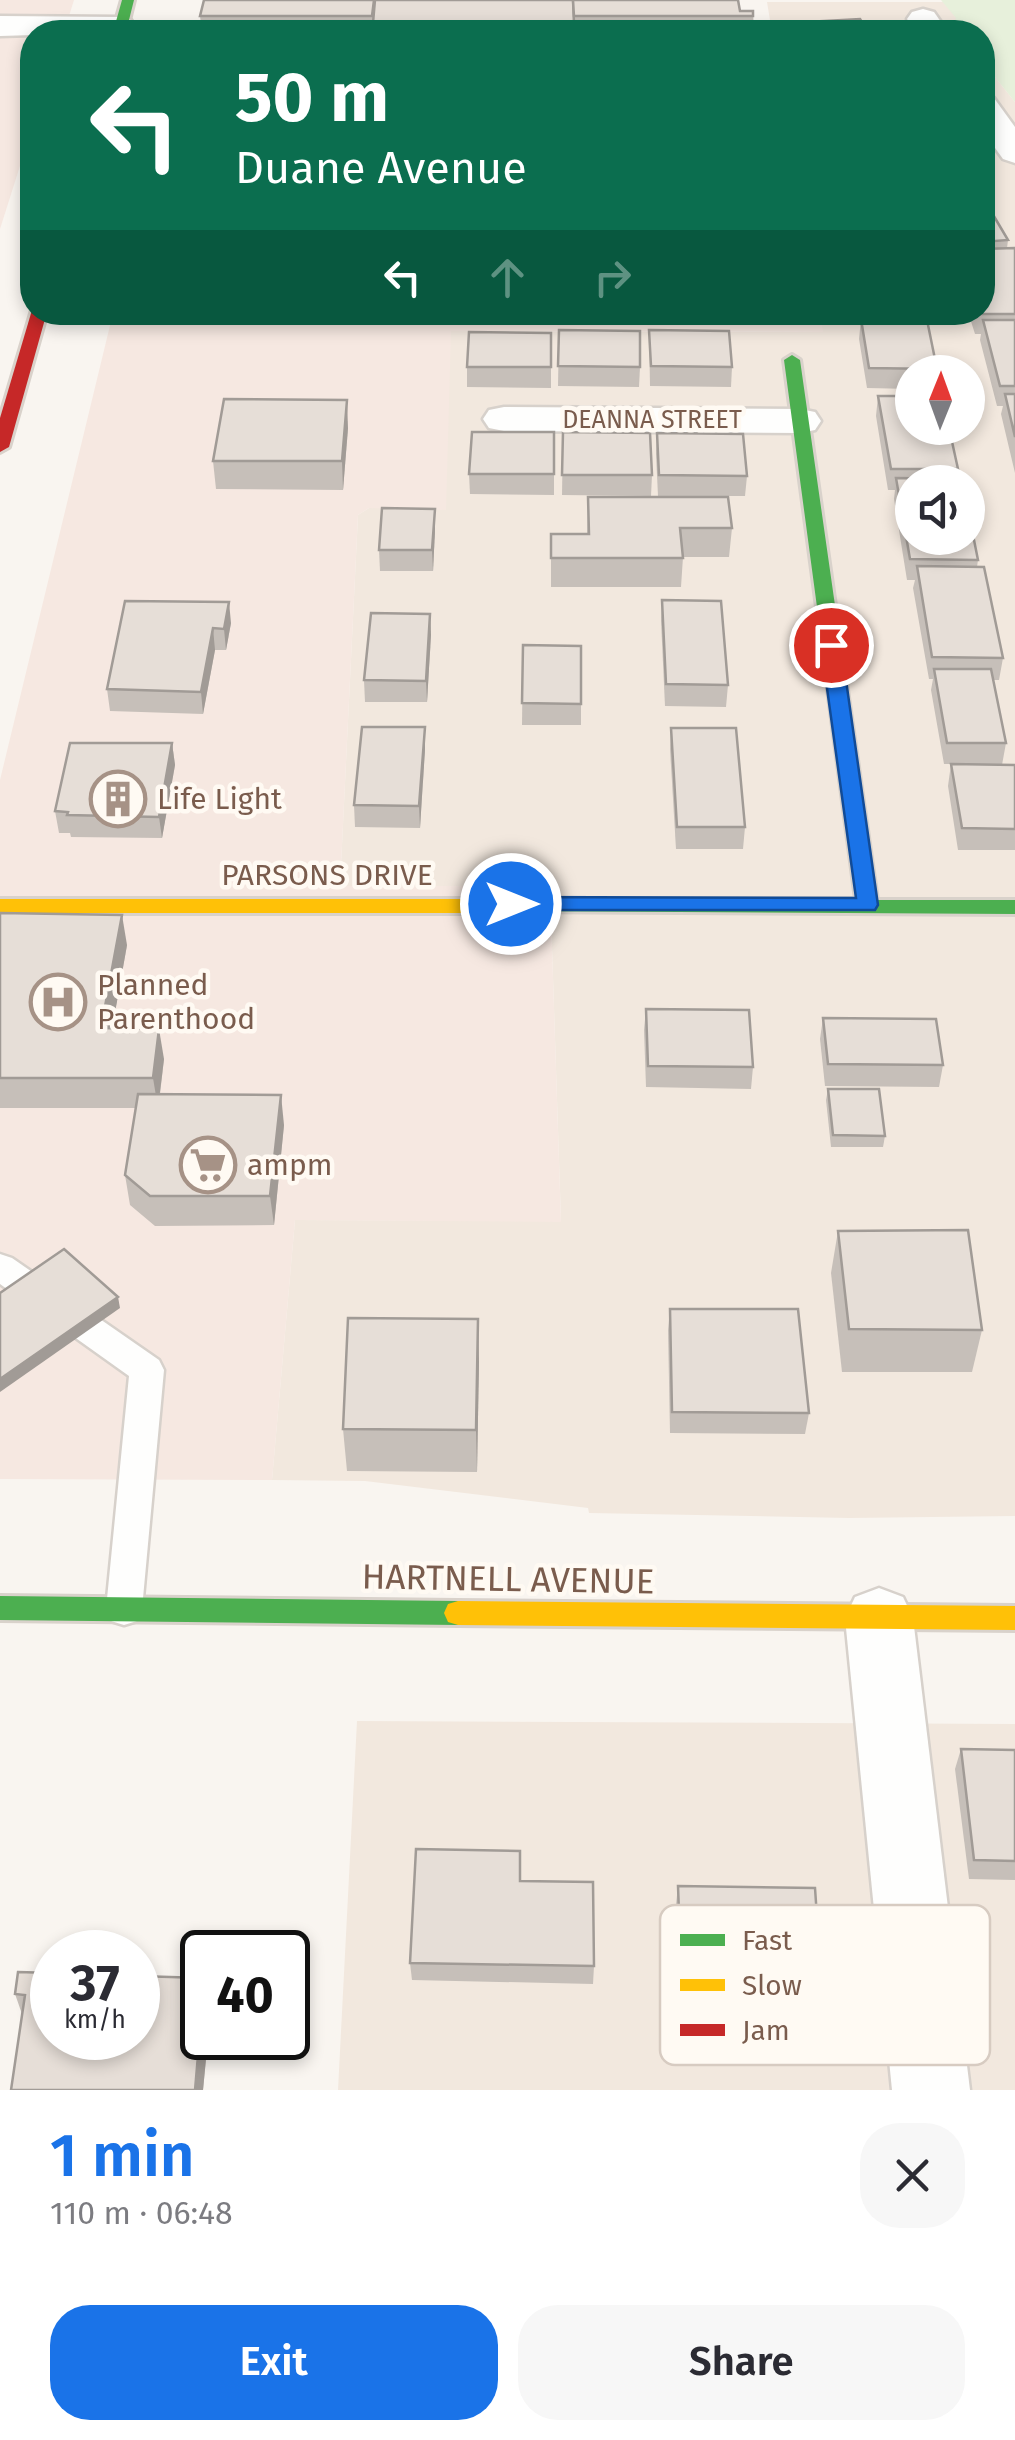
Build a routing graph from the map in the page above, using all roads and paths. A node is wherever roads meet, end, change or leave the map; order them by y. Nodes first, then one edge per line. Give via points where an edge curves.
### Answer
1 (995, 124) edge
2 (1015, 152) edge
3 (34, 325) edge
4 (792, 360) dead end
5 (504, 419) dead end
6 (800, 421) junction
7 (0, 447) edge
8 (867, 905) junction
9 (0, 906) edge
10 (1015, 907) edge
11 (0, 1267) edge
12 (0, 1608) edge
13 (124, 1609) junction
14 (879, 1618) junction
15 (1015, 1618) edge
16 (911, 1905) edge
17 (928, 2065) edge
18 (931, 2090) edge

1 - 2 street
3 - 7 street
4 - 6 street
5 - 6 street, DEANNA STREET
6 - 8 street
8 - 9 street, PARSONS DRIVE
8 - 10 street, PARSONS DRIVE
11 - 13 lane via 147,1370
12 - 13 street, HARTNELL AVENUE
13 - 14 street, HARTNELL AVENUE
14 - 15 street, HARTNELL AVENUE
14 - 16 street
17 - 18 street

